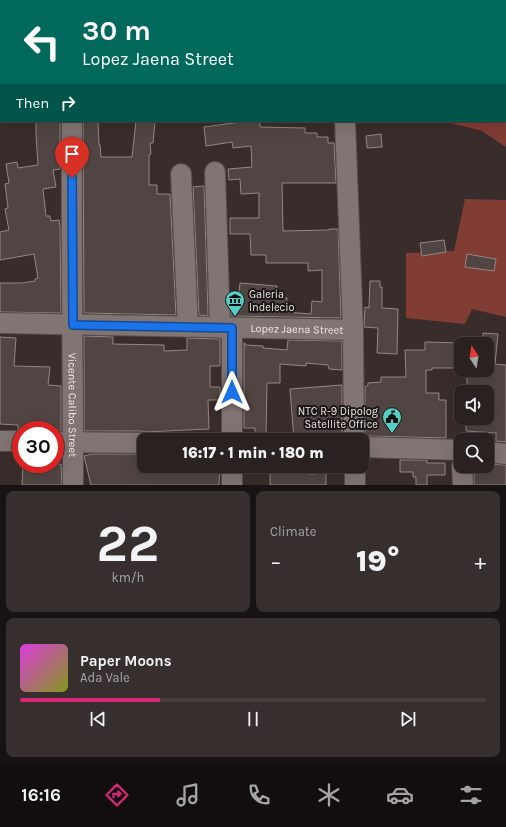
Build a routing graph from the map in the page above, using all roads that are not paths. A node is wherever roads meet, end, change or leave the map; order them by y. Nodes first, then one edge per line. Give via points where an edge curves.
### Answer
1 (96, 0) edge
2 (122, 0) edge
3 (72, 122) edge
4 (345, 122) edge
5 (215, 172) dead end
6 (181, 174) dead end
7 (0, 323) edge
8 (73, 325) junction
9 (188, 327) junction
10 (226, 328) junction
11 (354, 330) junction
12 (232, 433) edge
13 (354, 433) edge
14 (0, 441) edge
15 (12, 441) edge
16 (64, 442) edge
17 (137, 443) edge
18 (369, 447) edge
19 (454, 450) edge
20 (494, 453) edge
21 (506, 454) edge
22 (232, 473) edge
23 (355, 473) edge
24 (462, 473) edge
25 (72, 485) edge
26 (232, 485) edge
27 (355, 485) edge
28 (463, 485) edge

1 - 2 street
3 - 8 street, Vicente Calibo Street
4 - 11 street
5 - 10 street
6 - 9 street
7 - 8 street, Lopez Jaena Street
8 - 9 street, Lopez Jaena Street
8 - 16 street, Vicente Calibo Street
9 - 10 street, Lopez Jaena Street
10 - 11 street, Lopez Jaena Street
10 - 12 street
11 - 13 street
14 - 15 street
16 - 17 street
16 - 25 street, Vicente Calibo Street
18 - 19 street
20 - 21 street
22 - 26 street
23 - 27 street
24 - 28 street

